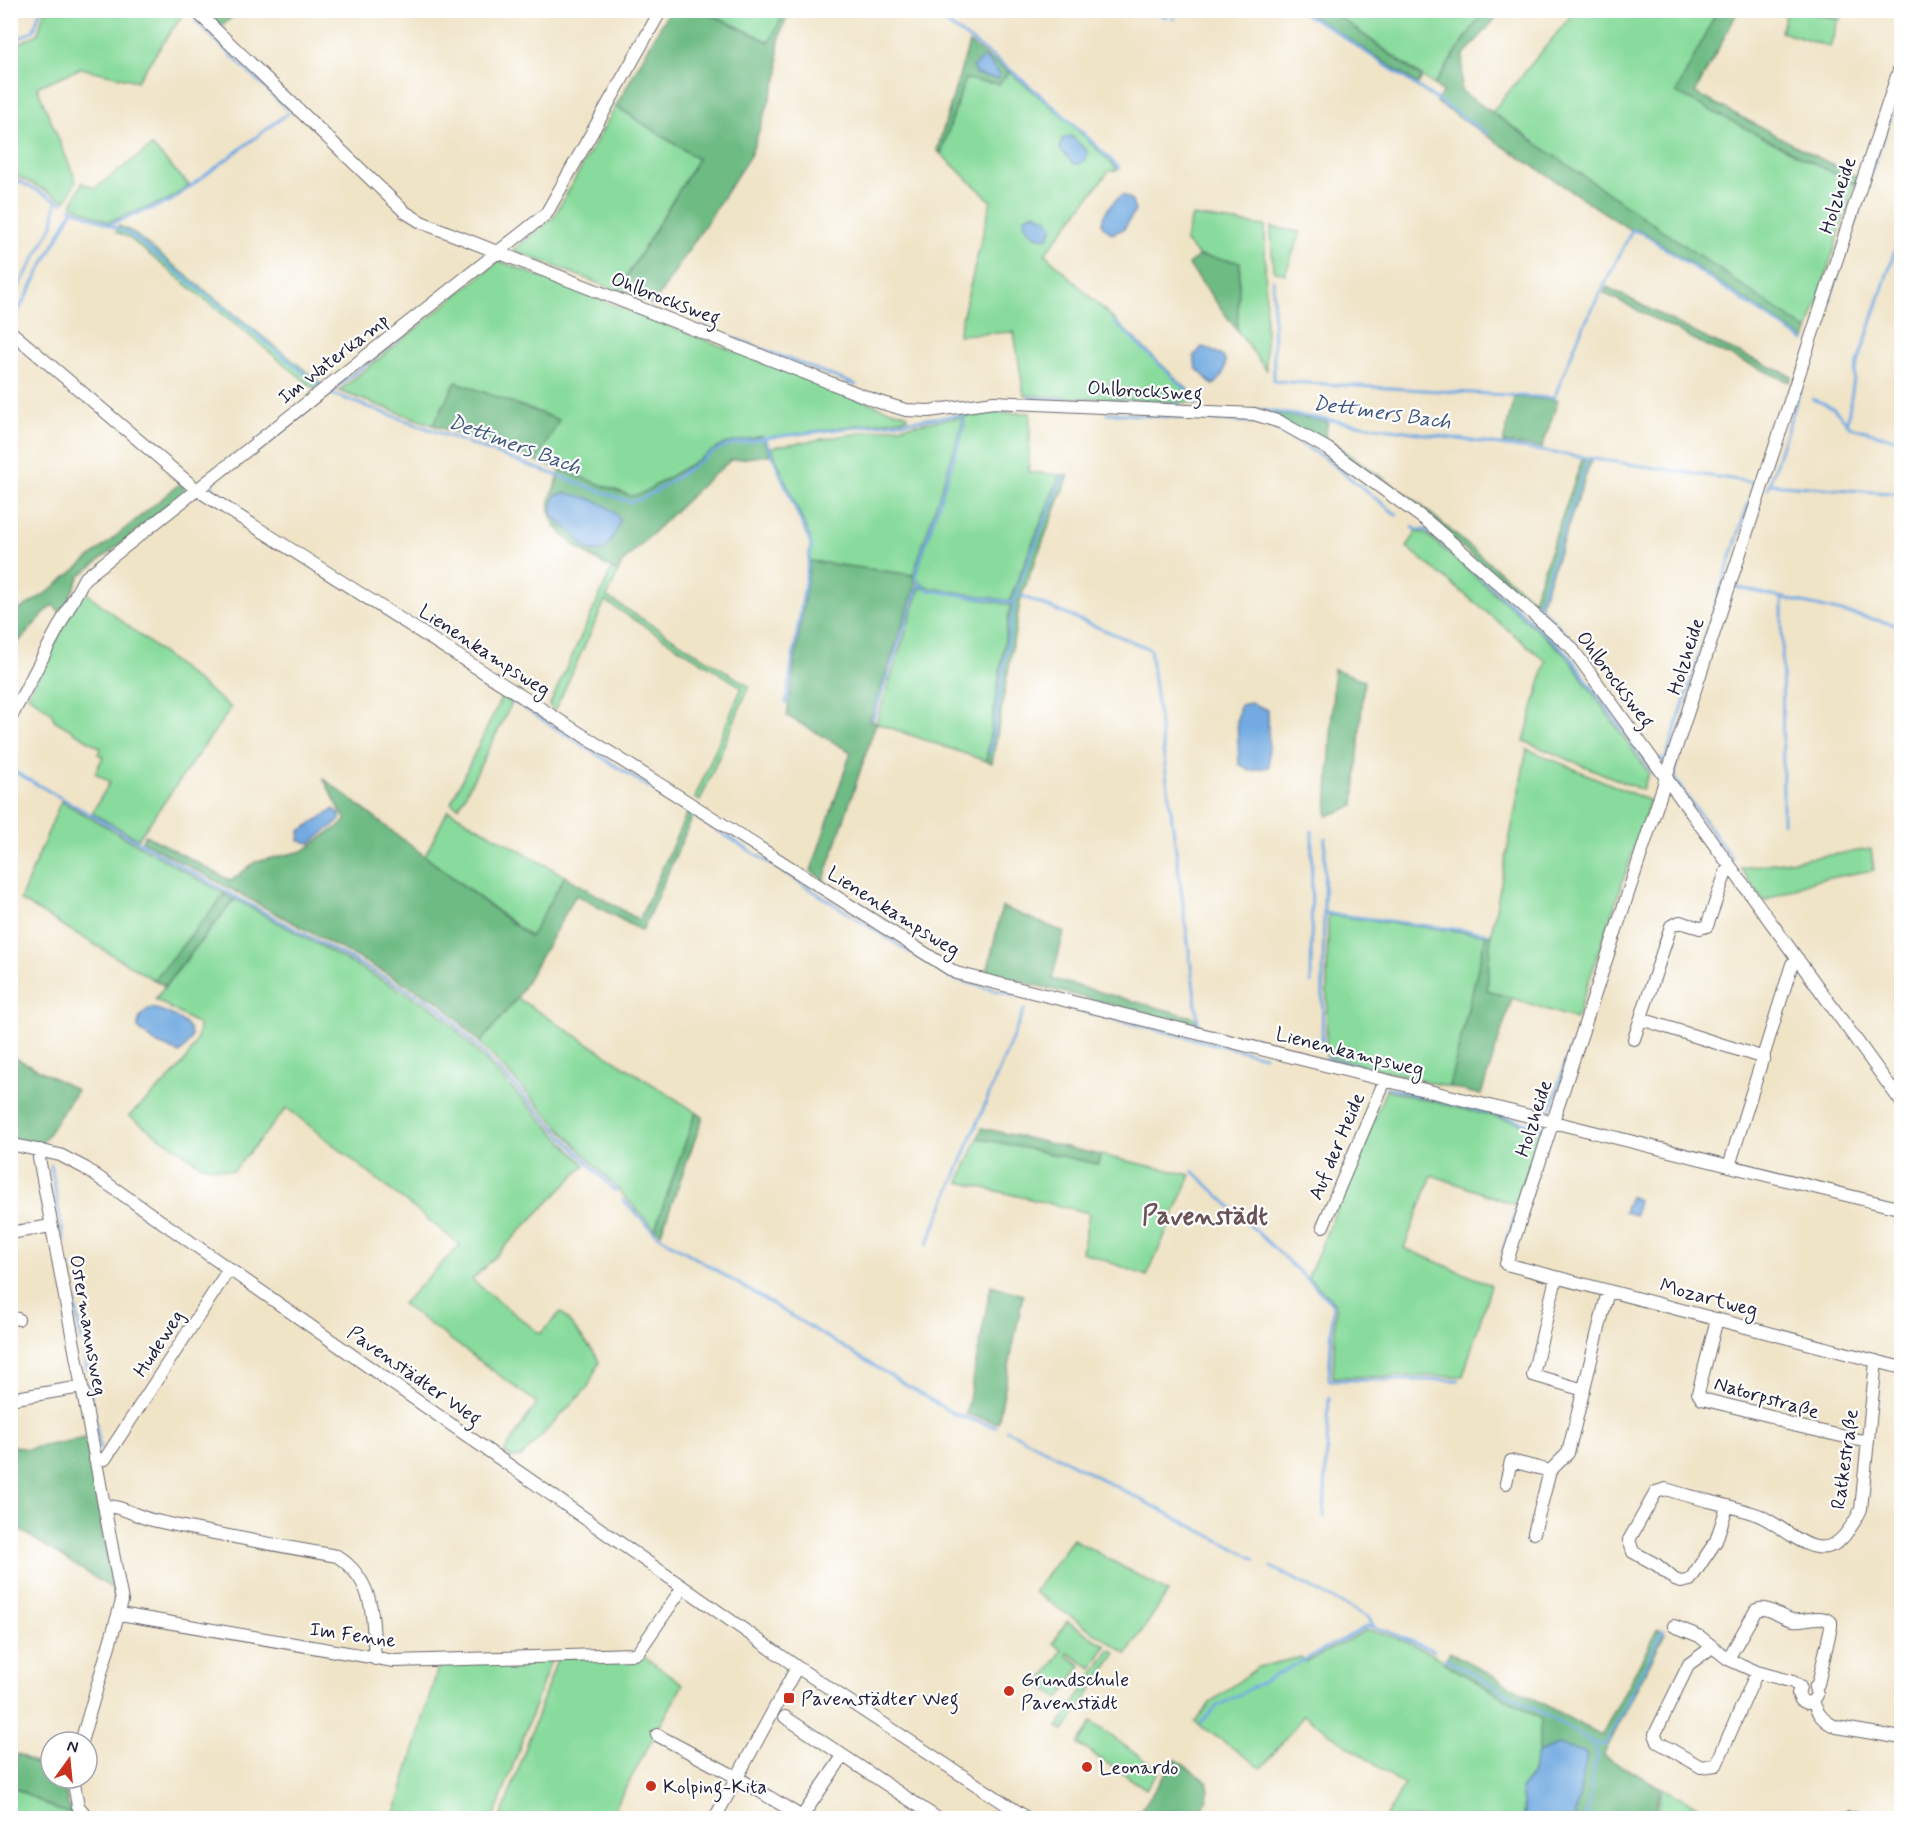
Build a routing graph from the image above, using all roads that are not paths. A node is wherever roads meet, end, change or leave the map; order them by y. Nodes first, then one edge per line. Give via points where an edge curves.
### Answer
1 (195, 10) edge
2 (662, 10) edge
3 (1902, 61) edge
4 (497, 253) junction
5 (10, 331) edge
6 (196, 489) junction
7 (10, 719) edge
8 (1665, 778) junction
9 (1731, 868) junction
10 (1798, 958) junction
11 (1641, 1018) junction
12 (1634, 1039) dead end
13 (1764, 1058) junction
14 (1385, 1080) junction
15 (1902, 1103) edge
16 (1553, 1122) junction
17 (10, 1144) edge
18 (40, 1150) junction
19 (1729, 1166) junction
20 (1902, 1209) edge
21 (51, 1226) junction
22 (1323, 1226) dead end
23 (10, 1233) edge
24 (1506, 1264) joint
25 (229, 1269) junction
26 (1556, 1278) junction
27 (1608, 1291) junction
28 (1717, 1320) junction
29 (1876, 1361) junction
30 (1902, 1368) edge
31 (81, 1387) junction
32 (1584, 1390) junction
33 (10, 1399) edge
34 (1868, 1442) junction
35 (95, 1460) junction
36 (1550, 1471) junction
37 (1506, 1483) dead end
38 (104, 1506) junction
39 (1727, 1507) junction
40 (1534, 1533) dead end
41 (683, 1587) junction
42 (120, 1614) junction
43 (1674, 1626) dead end
44 (1711, 1648) junction
45 (375, 1659) junction
46 (1728, 1659) junction
47 (797, 1667) junction
48 (1757, 1672) junction
49 (1800, 1687) junction
50 (1815, 1687) junction
51 (1813, 1701) junction
52 (785, 1717) dead end
53 (85, 1730) edge
54 (657, 1735) dead end
55 (1902, 1738) edge
56 (843, 1756) junction
57 (738, 1778) junction
58 (75, 1790) edge
59 (88, 1818) edge
60 (715, 1818) edge
61 (802, 1818) edge
62 (937, 1818) edge
63 (1027, 1818) edge
64 (1850, 1818) edge
65 (1864, 1818) edge

1 - 4 street, Ohlbrocksweg via 405,212
2 - 4 street, Im Waterkamp via 546,214
3 - 8 street, Holzheide
4 - 6 street, Im Waterkamp
4 - 8 street, Ohlbrocksweg via 906,410 929,411 994,402 1254,414 1280,422 1328,449 1428,522 1551,628 1571,647
5 - 6 street, Lienenkampsweg
6 - 7 street, Im Waterkamp via 84,579
6 - 14 street, Lienenkampsweg via 942,966 1022,990
8 - 9 street, Ohlbrocksweg
8 - 16 street, Holzheide
9 - 10 street, Ohlbrocksweg
9 - 11 street via 1726,872 1707,926 1700,928 1680,922 1671,926
10 - 13 street via 1792,964
10 - 15 street, Ohlbrocksweg
11 - 12 street
11 - 13 street
13 - 19 street
14 - 16 street, Lienenkampsweg
14 - 22 street, Auf der Heide
16 - 19 street, Lienenkampsweg
16 - 24 street, Holzheide
17 - 18 street, Pavenstädter Weg
18 - 21 street, Ostermannsweg
18 - 25 street, Pavenstädter Weg via 73,1160
19 - 20 street, Lienenkampsweg
21 - 23 street
21 - 31 street, Ostermannsweg
24 - 26 street, Mozartweg
25 - 35 street, Hudeweg via 105,1459
25 - 41 street, Pavenstädter Weg
26 - 27 street, Mozartweg
26 - 32 street via 1533,1375
27 - 28 street, Mozartweg
27 - 32 street
28 - 29 street, Mozartweg
28 - 34 street, Natorpstraße via 1698,1393 1702,1399
29 - 30 street, Mozartweg
29 - 34 street, Ratkestraße
31 - 33 street
31 - 35 street, Ostermannsweg
32 - 36 street via 1568,1453
34 - 39 street, Ratkestraße via 1861,1509 1839,1542 1815,1548 1758,1514
35 - 38 street, Ostermannsweg
36 - 37 street via 1512,1461
36 - 40 street
38 - 42 street, Ostermannsweg via 122,1601
38 - 45 street via 114,1505 135,1516 170,1524 337,1556 349,1564 370,1595
39 - 39 street, Ratkestraße via 1666,1489 1656,1492 1629,1540 1630,1546 1675,1580 1690,1580 1716,1541
41 - 45 street, Im Fenne via 634,1654
41 - 47 street, Pavenstädter Weg
42 - 45 street, Im Fenne
42 - 53 street
43 - 44 street via 1699,1636
44 - 46 street
44 - 48 street via 1689,1664 1655,1734 1658,1742 1701,1767 1716,1765
46 - 48 street
46 - 50 street via 1756,1610 1766,1608 1790,1620 1824,1618 1831,1622 1831,1627
47 - 57 street
47 - 63 street, Pavenstädter Weg
48 - 49 street
49 - 50 street
49 - 51 street via 1801,1700
50 - 51 street via 1817,1695
51 - 55 street via 1830,1725
52 - 56 street
54 - 57 street
56 - 61 street
56 - 62 street
57 - 60 street
57 - 61 street
58 - 59 street via 78,1806
64 - 65 street

